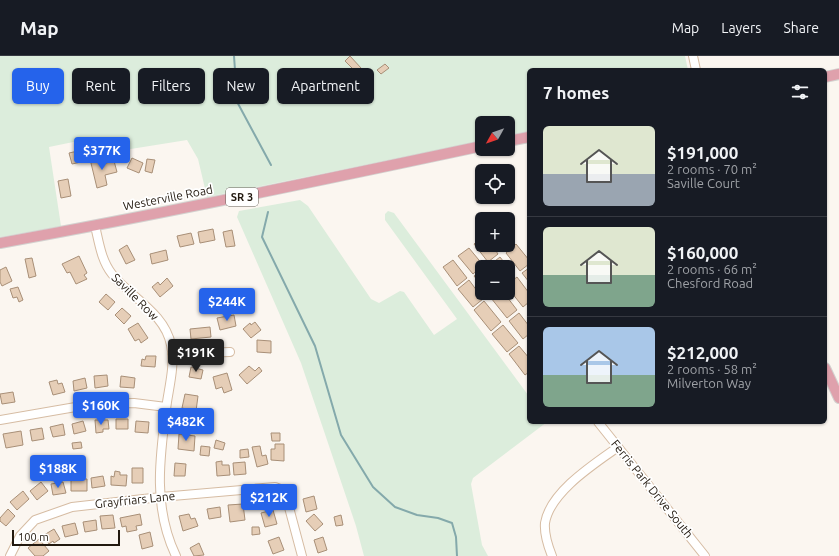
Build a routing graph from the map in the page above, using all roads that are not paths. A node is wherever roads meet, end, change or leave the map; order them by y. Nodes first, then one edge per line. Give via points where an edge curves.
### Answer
1 (693, 56) edge
2 (696, 68) edge
3 (839, 74) edge
4 (827, 77) edge
5 (527, 136) edge
6 (515, 139) edge
7 (475, 148) edge
8 (95, 226) junction
9 (0, 243) edge
10 (230, 352) dead end
11 (172, 354) junction
12 (827, 372) edge
13 (839, 398) edge
14 (166, 407) junction
15 (0, 420) edge
16 (600, 424) edge
17 (618, 447) junction
18 (160, 497) junction
19 (10, 556) edge
20 (176, 556) edge
21 (302, 556) edge
22 (552, 556) edge
23 (705, 556) edge

1 - 2 street
3 - 4 main road
5 - 6 main road
7 - 8 main road, Westerville Road / SR 3 via 265,193
8 - 9 main road, Westerville Road / SR 3
8 - 11 street, Saville Row via 105,264 120,283 164,326 169,336
10 - 11 street
11 - 14 street, Saville Row
12 - 13 main road
14 - 15 street via 134,403 93,404
14 - 18 street, Saville Row via 159,472
16 - 17 street, Ferris Park Drive South
17 - 22 street via 579,477 550,506 545,523 546,542
17 - 23 street, Ferris Park Drive South
18 - 19 street, Grayfriars Lane via 72,507 35,520 20,536
18 - 20 street, Saville Row via 165,529
18 - 21 street, Grayfriars Lane via 275,487 280,489 287,500

